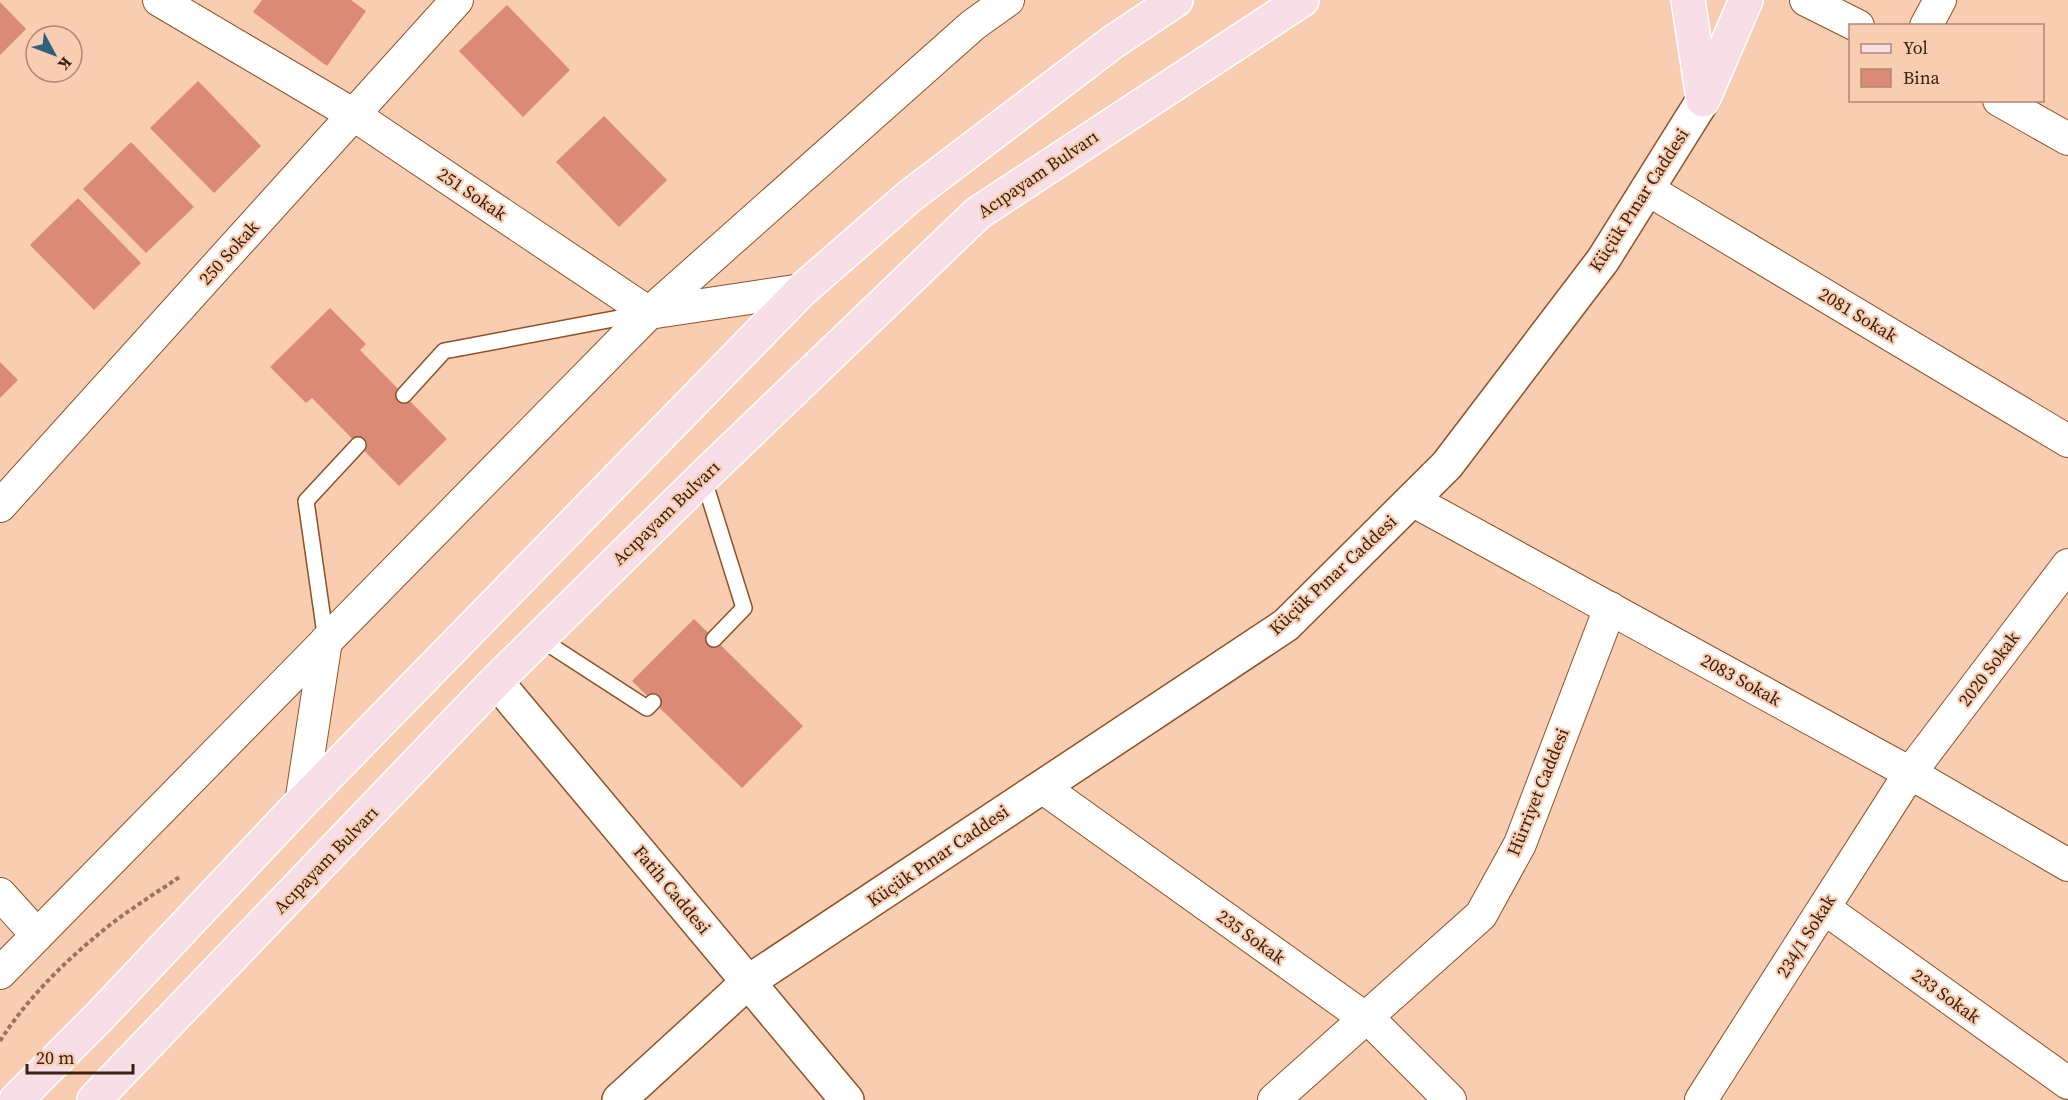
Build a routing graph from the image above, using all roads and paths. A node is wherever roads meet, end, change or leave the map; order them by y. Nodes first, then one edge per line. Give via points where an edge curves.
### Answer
1 (159, 0) edge
2 (457, 0) edge
3 (1008, 0) edge
4 (1176, 0) edge
5 (1302, 0) edge
6 (1688, 0) edge
7 (1746, 0) edge
8 (1806, 0) edge
9 (1940, 0) edge
10 (975, 11) edge
11 (1854, 24) edge
12 (1927, 24) edge
13 (1703, 100) junction
14 (2003, 102) edge
15 (354, 115) junction
16 (2068, 139) edge
17 (1647, 189) junction
18 (802, 290) junction
19 (649, 313) junction
20 (404, 395) dead end
21 (2068, 441) edge
22 (358, 444) dead end
23 (703, 477) junction
24 (1412, 500) junction
25 (0, 506) edge
26 (2068, 565) edge
27 (1610, 608) junction
28 (539, 638) junction
29 (714, 639) dead end
30 (326, 641) junction
31 (496, 681) junction
32 (653, 702) dead end
33 (1910, 772) junction
34 (1042, 787) junction
35 (301, 803) junction
36 (2068, 866) edge
37 (0, 894) edge
38 (1824, 908) junction
39 (37, 935) junction
40 (0, 973) edge
41 (748, 982) junction
42 (1365, 1019) junction
43 (2068, 1083) edge
44 (16, 1100) edge
45 (94, 1100) edge
46 (619, 1100) edge
47 (847, 1100) edge
48 (1274, 1100) edge
49 (1450, 1100) edge
50 (1701, 1100) edge

1 - 15 street, 251 Sokak
2 - 15 street, 250 Sokak
3 - 10 street
4 - 18 main road via 1113,42 910,196
5 - 23 main road, Acıpayam Bulvarı via 978,213
6 - 13 main road
7 - 13 main road
8 - 11 street
9 - 12 street
10 - 19 street
13 - 17 street, Küçük Pınar Caddesi
14 - 16 street
15 - 19 street, 251 Sokak
15 - 25 street, 250 Sokak
17 - 21 street, 2081 Sokak
17 - 24 street, Küçük Pınar Caddesi via 1603,260 1447,465
18 - 19 street
18 - 35 main road
19 - 20 lane via 444,351
19 - 30 street
22 - 30 lane via 306,501
23 - 28 main road, Acıpayam Bulvarı
23 - 29 lane via 744,608
24 - 27 street, 2083 Sokak
24 - 34 street, Küçük Pınar Caddesi via 1286,625
26 - 33 street, 2020 Sokak
27 - 33 street, 2083 Sokak
27 - 42 street, Hürriyet Caddesi via 1520,844 1481,915
28 - 31 main road, Acıpayam Bulvarı
28 - 32 lane via 647,708
30 - 35 street
30 - 39 street
31 - 41 street, Fatih Caddesi
31 - 45 main road, Acıpayam Bulvarı
33 - 36 street, 2083 Sokak
33 - 38 street, 234/1 Sokak
34 - 41 street, Küçük Pınar Caddesi
34 - 42 street, 235 Sokak
35 - 44 main road
37 - 39 street
38 - 43 street, 233 Sokak
38 - 50 street, 234/1 Sokak
39 - 40 street
41 - 46 street, Küçük Pınar Caddesi
41 - 47 street, Fatih Caddesi
42 - 48 street, Hürriyet Caddesi
42 - 49 street, 235 Sokak

